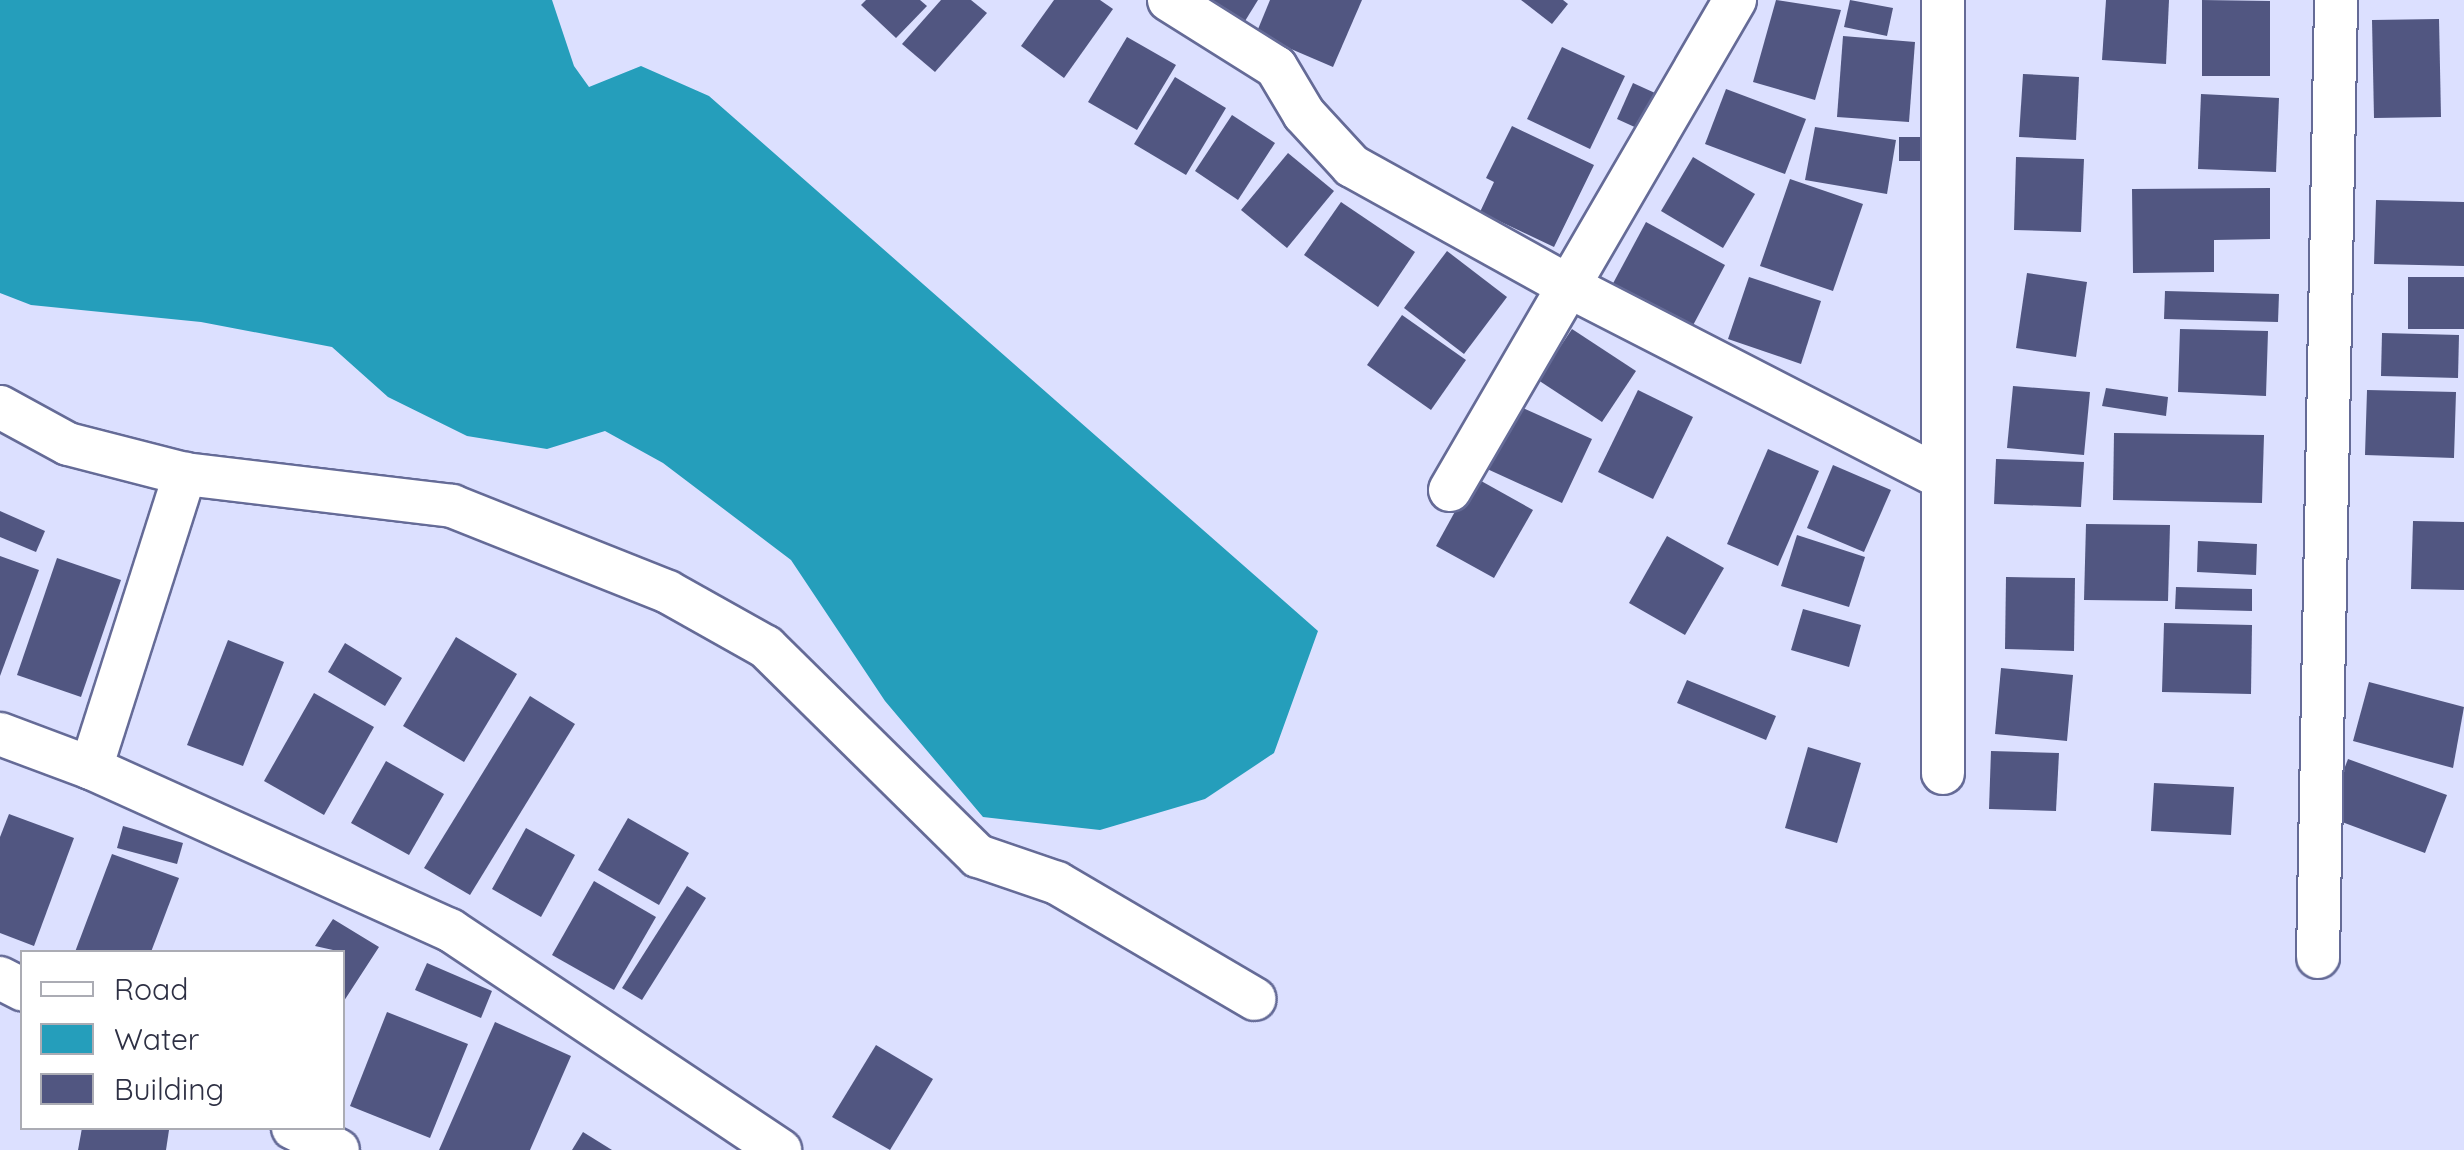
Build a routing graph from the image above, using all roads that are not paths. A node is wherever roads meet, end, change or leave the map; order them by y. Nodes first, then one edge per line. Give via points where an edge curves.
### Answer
1 (1169, 0) edge
2 (1735, 0) edge
3 (2336, 0) edge
4 (1933, 6) edge
5 (1572, 288) junction
6 (0, 407) edge
7 (186, 474) junction
8 (1944, 479) junction
9 (1450, 490) dead end
10 (0, 734) edge
11 (91, 768) junction
12 (1944, 773) dead end
13 (2318, 958) dead end
14 (1255, 999) dead end
15 (298, 1130) edge
16 (338, 1150) edge
17 (780, 1150) edge

1 - 5 street via 1276,67 1304,114 1352,166
2 - 5 street
3 - 13 street
4 - 8 street
5 - 8 street
5 - 9 street
6 - 7 street via 68,444
7 - 11 street
7 - 14 street via 452,506 668,592 766,648 978,856 1057,883
8 - 12 street
10 - 11 street
11 - 17 street via 450,930
15 - 16 street

